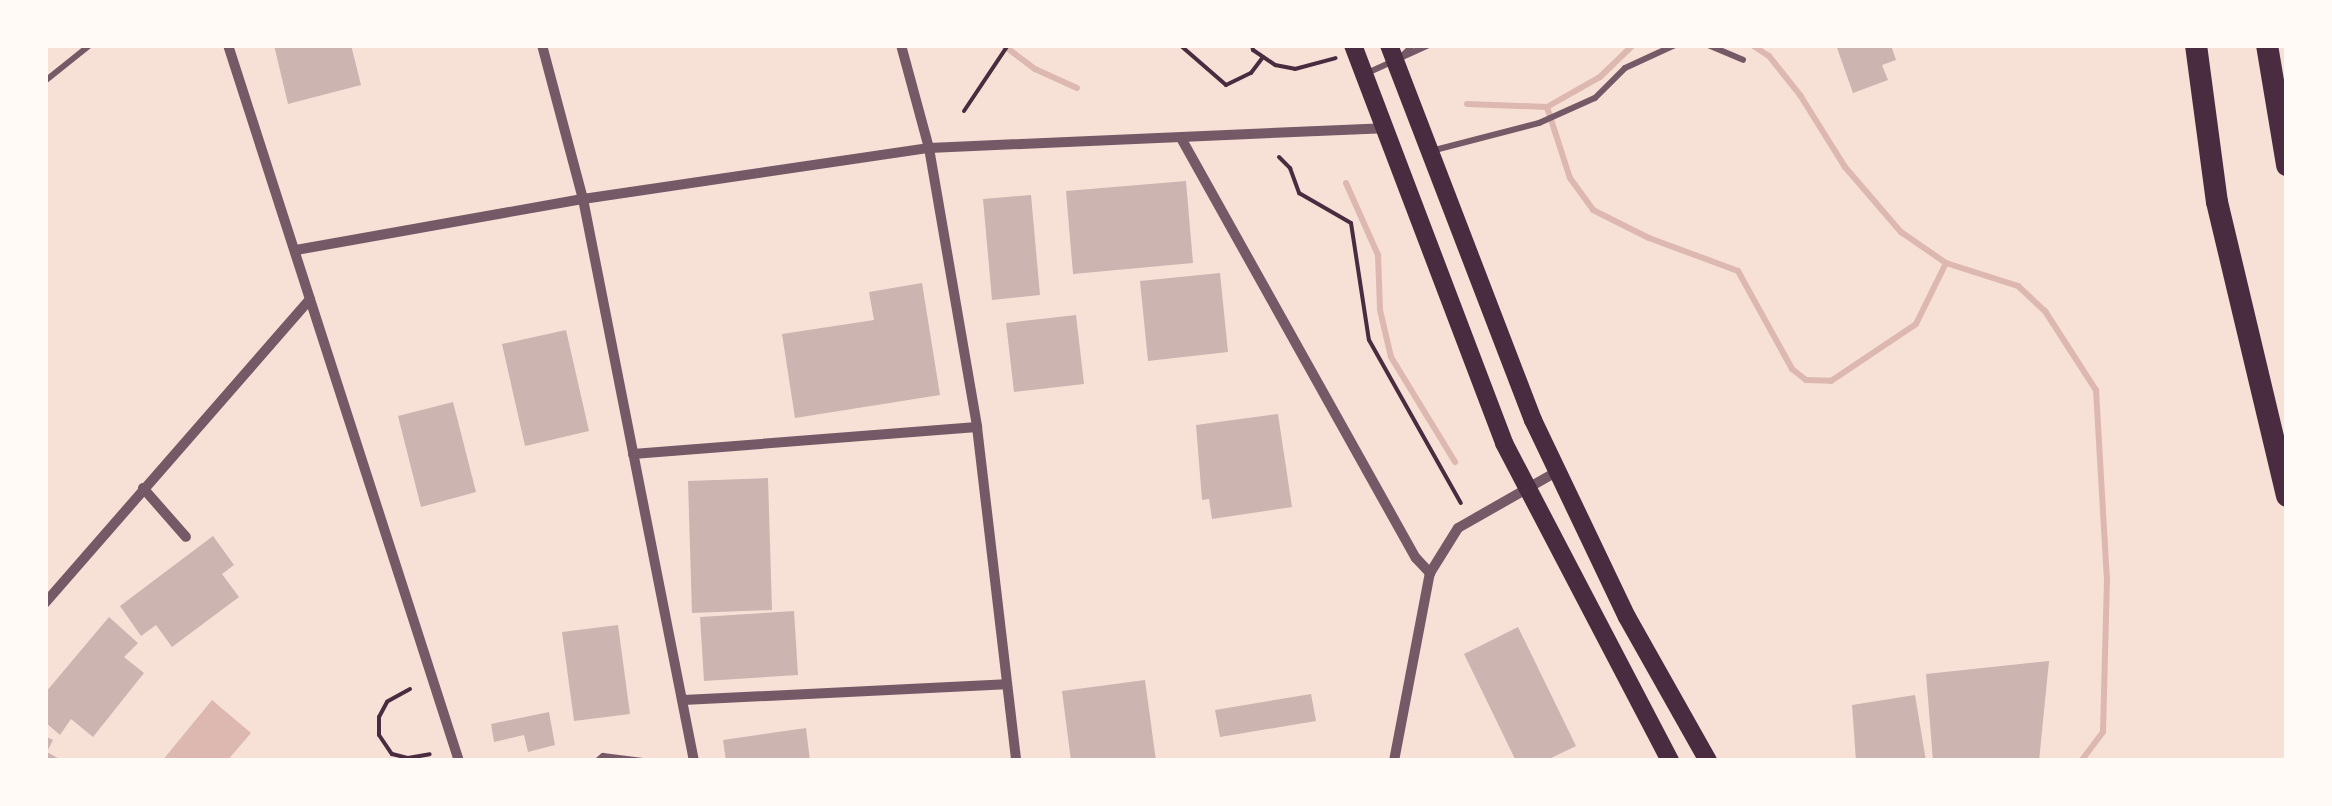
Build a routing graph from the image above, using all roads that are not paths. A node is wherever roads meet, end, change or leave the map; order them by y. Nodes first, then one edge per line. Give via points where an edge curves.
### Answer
1 (90, 45) edge
2 (228, 45) edge
3 (542, 45) edge
4 (901, 45) edge
5 (1413, 45) edge
6 (1429, 45) edge
7 (1675, 45) edge
8 (1708, 45) edge
9 (2196, 45) edge
10 (2267, 45) edge
11 (1348, 51) edge
12 (1392, 54) edge
13 (1743, 60) dead end
14 (1364, 74) junction
15 (45, 82) edge
16 (1384, 128) junction
17 (1181, 138) junction
18 (930, 148) junction
19 (1430, 152) junction
20 (2287, 165) edge
21 (583, 200) junction
22 (296, 250) junction
23 (310, 299) junction
24 (977, 427) junction
25 (633, 454) junction
26 (1558, 471) junction
27 (1524, 487) junction
28 (143, 488) junction
29 (2287, 496) edge
30 (186, 536) dead end
31 (1430, 573) junction
32 (45, 603) edge
33 (1006, 684) junction
34 (684, 700) junction
35 (459, 761) edge
36 (597, 761) edge
37 (643, 761) edge
38 (694, 761) edge
39 (1016, 761) edge
40 (1394, 761) edge
41 (1670, 761) edge
42 (1708, 761) edge

1 - 15 lane
2 - 22 street
3 - 21 street
4 - 18 street
5 - 12 lane
6 - 12 lane
7 - 19 lane via 1625,68 1595,98 1540,123
8 - 13 lane
9 - 29 highway via 2216,202
10 - 20 highway
11 - 14 main road
12 - 14 lane
12 - 19 main road
14 - 16 main road
16 - 17 street
16 - 27 main road
17 - 18 street
17 - 31 street
18 - 21 street
18 - 24 street
19 - 26 main road
21 - 22 street
21 - 25 street
22 - 23 street
23 - 28 street
23 - 35 street
24 - 25 street
24 - 33 street
25 - 34 street
26 - 27 street
26 - 42 main road via 1626,617
27 - 31 street via 1458,528
27 - 41 main road
28 - 30 street
28 - 32 street
31 - 40 street
33 - 34 street
33 - 39 street
34 - 38 street
36 - 37 lane

